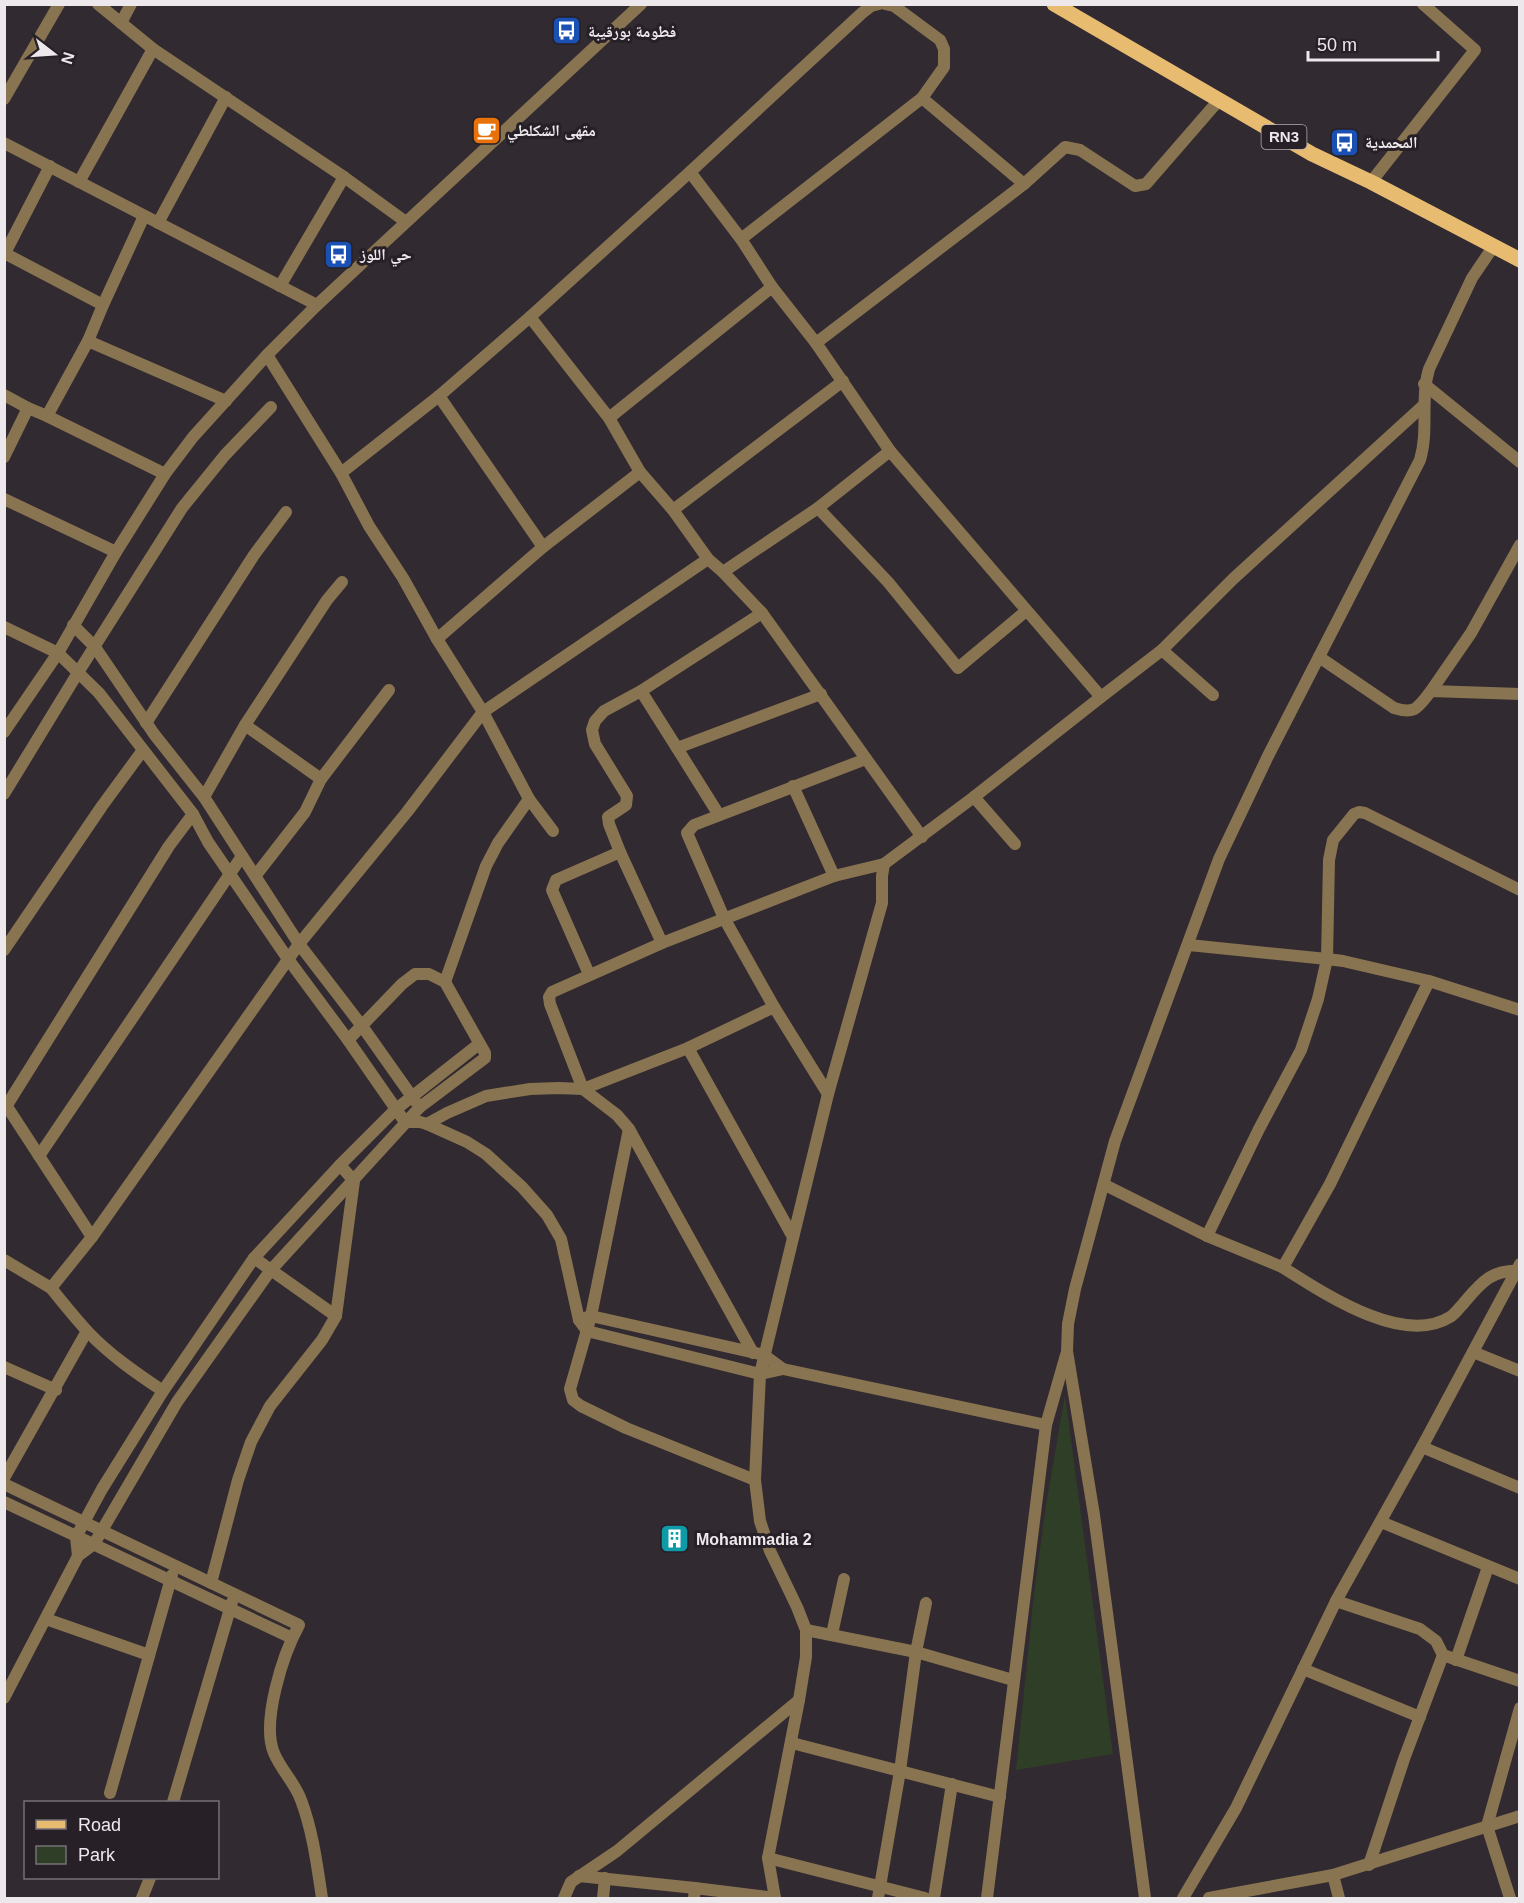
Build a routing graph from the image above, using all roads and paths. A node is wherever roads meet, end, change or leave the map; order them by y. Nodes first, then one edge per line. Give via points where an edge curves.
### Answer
1 (59, 4) edge
2 (98, 4) edge
3 (131, 4) edge
4 (641, 4) edge
5 (879, 4) edge
6 (885, 4) edge
7 (1054, 4) edge
8 (1422, 4) edge
9 (121, 23) junction
10 (153, 49) junction
11 (226, 97) junction
12 (922, 98) junction
13 (4, 99) edge
14 (1219, 100) junction
15 (4, 143) edge
16 (50, 166) junction
17 (690, 172) junction
18 (344, 177) junction
19 (79, 182) junction
20 (1371, 182) junction
21 (1024, 184) junction
22 (144, 216) junction
23 (406, 222) junction
24 (158, 223) junction
25 (741, 239) junction
26 (1493, 247) junction
27 (5, 254) edge
28 (1520, 260) edge
29 (280, 286) junction
30 (772, 287) junction
31 (103, 305) junction
32 (317, 305) junction
33 (530, 317) junction
34 (88, 341) junction
35 (816, 343) junction
36 (267, 355) junction
37 (843, 381) junction
38 (1424, 384) junction
39 (4, 395) edge
40 (439, 396) junction
41 (226, 401) junction
42 (1424, 405) junction
43 (271, 407) dead end
44 (28, 408) junction
45 (47, 416) junction
46 (609, 418) junction
47 (890, 451) junction
48 (4, 457) edge
49 (1520, 462) edge
50 (640, 472) junction
51 (340, 473) junction
52 (165, 474) junction
53 (4, 499) edge
54 (818, 508) junction
55 (673, 510) junction
56 (286, 512) dead end
57 (1520, 545) edge
58 (543, 547) junction
59 (116, 552) junction
60 (708, 559) junction
61 (723, 572) junction
62 (342, 582) dead end
63 (1026, 611) junction
64 (762, 614) junction
65 (73, 626) junction
66 (4, 627) edge
67 (437, 639) junction
68 (95, 647) junction
69 (1162, 650) junction
70 (58, 653) junction
71 (1319, 657) junction
72 (79, 671) junction
73 (389, 690) dead end
74 (641, 691) junction
75 (1431, 691) junction
76 (821, 694) junction
77 (1520, 694) edge
78 (1213, 695) dead end
79 (1101, 697) junction
80 (483, 712) junction
81 (146, 723) junction
82 (245, 725) junction
83 (4, 732) edge
84 (676, 748) junction
85 (143, 750) junction
86 (866, 759) junction
87 (321, 779) junction
88 (793, 786) junction
89 (4, 794) edge
90 (204, 797) junction
91 (974, 797) junction
92 (529, 799) junction
93 (193, 814) junction
94 (719, 815) junction
95 (554, 831) dead end
96 (922, 837) junction
97 (1015, 844) dead end
98 (620, 852) junction
99 (242, 856) junction
100 (884, 864) junction
101 (230, 874) junction
102 (256, 876) junction
103 (834, 876) junction
104 (1520, 890) edge
105 (724, 918) junction
106 (662, 943) junction
107 (299, 944) junction
108 (1189, 945) junction
109 (4, 950) edge
110 (288, 959) junction
111 (1326, 959) junction
112 (589, 975) junction
113 (1429, 981) junction
114 (445, 982) junction
115 (774, 1007) junction
116 (1520, 1010) edge
117 (362, 1026) junction
118 (348, 1040) junction
119 (479, 1044) junction
120 (688, 1048) junction
121 (583, 1089) junction
122 (828, 1094) junction
123 (412, 1096) junction
124 (6, 1104) edge
125 (420, 1107) junction
126 (395, 1110) junction
127 (405, 1122) junction
128 (423, 1123) junction
129 (629, 1129) junction
130 (39, 1156) junction
131 (340, 1165) junction
132 (354, 1181) junction
133 (1105, 1185) junction
134 (1207, 1236) junction
135 (92, 1237) junction
136 (793, 1237) junction
137 (254, 1258) junction
138 (4, 1260) edge
139 (1282, 1267) junction
140 (1518, 1269) edge
141 (270, 1271) junction
142 (51, 1288) junction
143 (336, 1316) junction
144 (591, 1316) junction
145 (579, 1320) junction
146 (87, 1331) junction
147 (587, 1331) junction
148 (1067, 1351) junction
149 (1473, 1352) junction
150 (759, 1354) junction
151 (4, 1367) edge
152 (783, 1369) junction
153 (1520, 1371) edge
154 (760, 1374) junction
155 (56, 1389) junction
156 (163, 1391) junction
157 (1046, 1425) junction
158 (1422, 1446) junction
159 (4, 1478) edge
160 (755, 1480) junction
161 (4, 1484) edge
162 (1520, 1488) edge
163 (4, 1502) edge
164 (85, 1521) junction
165 (1381, 1522) junction
166 (102, 1530) junction
167 (76, 1537) junction
168 (94, 1544) junction
169 (78, 1556) junction
170 (176, 1566) junction
171 (1488, 1567) junction
172 (844, 1579) dead end
173 (1520, 1579) edge
174 (170, 1581) junction
175 (211, 1583) junction
176 (235, 1595) junction
177 (1336, 1600) junction
178 (926, 1603) dead end
179 (230, 1609) junction
180 (46, 1619) junction
181 (806, 1630) junction
182 (831, 1634) junction
183 (292, 1638) junction
184 (916, 1652) junction
185 (149, 1655) junction
186 (1443, 1655) junction
187 (1456, 1660) junction
188 (1303, 1669) junction
189 (1013, 1680) junction
190 (1520, 1681) edge
191 (4, 1698) edge
192 (799, 1700) junction
193 (1519, 1716) edge
194 (1420, 1717) junction
195 (792, 1743) junction
196 (900, 1771) junction
197 (952, 1784) junction
198 (110, 1793) dead end
199 (1000, 1797) junction
200 (174, 1801) edge
201 (1520, 1816) edge
202 (1487, 1826) junction
203 (768, 1858) junction
204 (1369, 1865) junction
205 (1333, 1875) junction
206 (579, 1876) junction
207 (605, 1878) junction
208 (150, 1879) edge
209 (694, 1893) edge
210 (879, 1893) edge
211 (775, 1898) edge
212 (142, 1899) edge
213 (321, 1899) edge
214 (564, 1899) edge
215 (603, 1899) edge
216 (925, 1899) edge
217 (934, 1899) edge
218 (987, 1899) edge
219 (1145, 1899) edge
220 (1183, 1899) edge
221 (1209, 1899) edge
222 (1339, 1899) edge
223 (1510, 1899) edge

1 - 13 street
2 - 9 street
3 - 9 street
4 - 23 street
5 - 17 street via 862,13
6 - 12 street via 894,6 940,40 944,49 944,67
7 - 14 main road, RN3
8 - 20 street via 1475,50
9 - 10 street
10 - 11 street
10 - 19 street
11 - 18 street
11 - 24 street
12 - 21 street
12 - 25 street
14 - 20 main road, RN3 via 1312,154
14 - 21 street via 1142,186 1136,186 1080,150 1065,147
15 - 16 street
16 - 19 street
16 - 27 street
17 - 25 street
17 - 33 street
18 - 23 street
18 - 29 street
19 - 22 street
20 - 26 main road, RN3
21 - 35 street
22 - 24 street
22 - 31 street
23 - 32 street
24 - 29 street
25 - 30 street
26 - 28 main road, RN3
26 - 38 street via 1472,278
27 - 31 street
29 - 32 street
30 - 35 street
30 - 46 street
31 - 34 street
32 - 36 street
33 - 40 street
33 - 46 street
34 - 41 street
34 - 45 street
35 - 37 street
36 - 41 street
36 - 51 street
37 - 47 street
37 - 55 street
38 - 42 street
38 - 49 street
39 - 44 street
40 - 51 street
40 - 58 street
41 - 52 street
42 - 69 street via 1233,579
42 - 71 street via 1420,460
43 - 68 street via 182,508
44 - 45 street
44 - 48 street
45 - 52 street
46 - 50 street
47 - 54 street
47 - 63 street
50 - 55 street
50 - 58 street
51 - 67 street
52 - 59 street
53 - 59 street
54 - 61 street
54 - 63 street via 888,582 958,668
55 - 60 street
56 - 81 street
57 - 75 street via 1471,633
58 - 67 street
59 - 65 street
60 - 61 street
60 - 80 street
61 - 64 street
62 - 82 street
63 - 79 street
64 - 74 street
64 - 76 street
65 - 68 street
65 - 70 street
66 - 70 street
67 - 80 street
68 - 72 street
68 - 81 street
69 - 78 street
69 - 79 street
70 - 72 street
70 - 83 street
71 - 75 street via 1394,708 1406,712 1416,709
71 - 108 street via 1219,859
72 - 85 street
72 - 89 street
73 - 87 street
74 - 84 street
74 - 98 street via 604,711 592,730 595,744 627,796 627,805 608,820
75 - 77 street
76 - 84 street
76 - 86 street
79 - 91 street
80 - 92 street
80 - 107 street
81 - 90 street
82 - 87 street
82 - 90 street
84 - 94 street
85 - 93 street
85 - 109 street
86 - 88 street
86 - 96 street
87 - 102 street via 305,812
88 - 94 street
88 - 103 street
90 - 99 street
91 - 96 street
91 - 97 street
92 - 95 street
92 - 114 street via 486,866
93 - 101 street
93 - 124 street
94 - 105 street via 694,825 687,833
96 - 100 street
98 - 106 street
98 - 112 street via 556,880 553,885
99 - 101 street
99 - 102 street
100 - 103 street
100 - 122 street via 882,903
101 - 110 street
101 - 130 street
102 - 107 street
103 - 105 street
104 - 111 street via 1359,812 1332,840
105 - 106 street
105 - 115 street
106 - 112 street
107 - 110 street
107 - 117 street
108 - 111 street
108 - 133 street via 1116,1141
110 - 118 street
110 - 135 street
111 - 113 street
111 - 134 street via 1301,1050
112 - 121 street via 555,990 549,997
113 - 116 street
113 - 139 street via 1330,1184
114 - 117 street via 429,974 414,974
114 - 119 street
115 - 120 street
115 - 122 street
117 - 118 street
117 - 123 street
118 - 126 street
119 - 123 street
119 - 125 street via 483,1061
120 - 121 street
120 - 136 street
121 - 128 street via 530,1089 486,1096
121 - 129 street
122 - 136 street
123 - 125 street
123 - 126 street
124 - 130 street
125 - 127 street
125 - 128 street
126 - 127 street
126 - 131 street
127 - 128 street
127 - 132 street
128 - 145 street via 486,1154 547,1215 561,1239
129 - 144 street
129 - 150 street
130 - 135 street
131 - 132 street
131 - 137 street
132 - 141 street
132 - 143 street
133 - 134 street
133 - 148 street via 1075,1289
134 - 139 street
135 - 142 street
136 - 150 street
137 - 141 street
137 - 156 street
138 - 142 street
139 - 140 street via 1356,1311 1401,1324 1431,1325 1452,1316 1482,1282 1496,1273
140 - 149 street
141 - 143 street
141 - 166 street via 177,1402
142 - 146 street
143 - 175 street via 270,1406 251,1442
144 - 145 street
144 - 147 street
144 - 150 street
145 - 147 street
146 - 155 street
146 - 156 street via 115,1357
147 - 154 street
147 - 160 street via 570,1389 573,1400 626,1428
148 - 157 street
148 - 219 street via 1094,1515
149 - 153 street
149 - 158 street
150 - 152 street
150 - 154 street
151 - 155 street
152 - 154 street
152 - 157 street
154 - 160 street
155 - 159 street
156 - 164 street
157 - 189 street
158 - 162 street
158 - 165 street
160 - 181 street via 760,1521 770,1551
161 - 164 street
163 - 167 street
164 - 166 street
164 - 167 street
165 - 171 street
165 - 177 street
166 - 168 street
166 - 170 street
167 - 168 street
167 - 169 street
168 - 169 street
168 - 174 street
169 - 180 street
170 - 174 street
170 - 175 street
171 - 173 street
171 - 187 street
172 - 182 street
174 - 179 street
174 - 185 street
175 - 176 street
176 - 179 street
176 - 183 street via 299,1625
177 - 186 street via 1420,1629 1436,1641
177 - 188 street
178 - 184 street
179 - 183 street
179 - 200 street
180 - 185 street
180 - 191 street
181 - 182 street
181 - 192 street
182 - 184 street
183 - 213 street via 285,1651 269,1732 273,1751 300,1797 310,1826
184 - 189 street
184 - 196 street
185 - 198 street
186 - 187 street
186 - 194 street
187 - 190 street
188 - 194 street
188 - 220 street via 1236,1808
189 - 199 street
192 - 195 street
192 - 206 street via 617,1851
193 - 202 street
194 - 204 street
195 - 196 street
195 - 203 street
196 - 197 street
196 - 210 street
197 - 199 street
197 - 217 street
199 - 218 street
201 - 202 street
202 - 204 street
202 - 223 street
203 - 210 street
203 - 211 street
204 - 205 street
205 - 221 street
205 - 222 street
206 - 207 street
206 - 214 street via 566,1889
207 - 209 street
207 - 215 street
208 - 212 street
209 - 211 street
210 - 216 street

